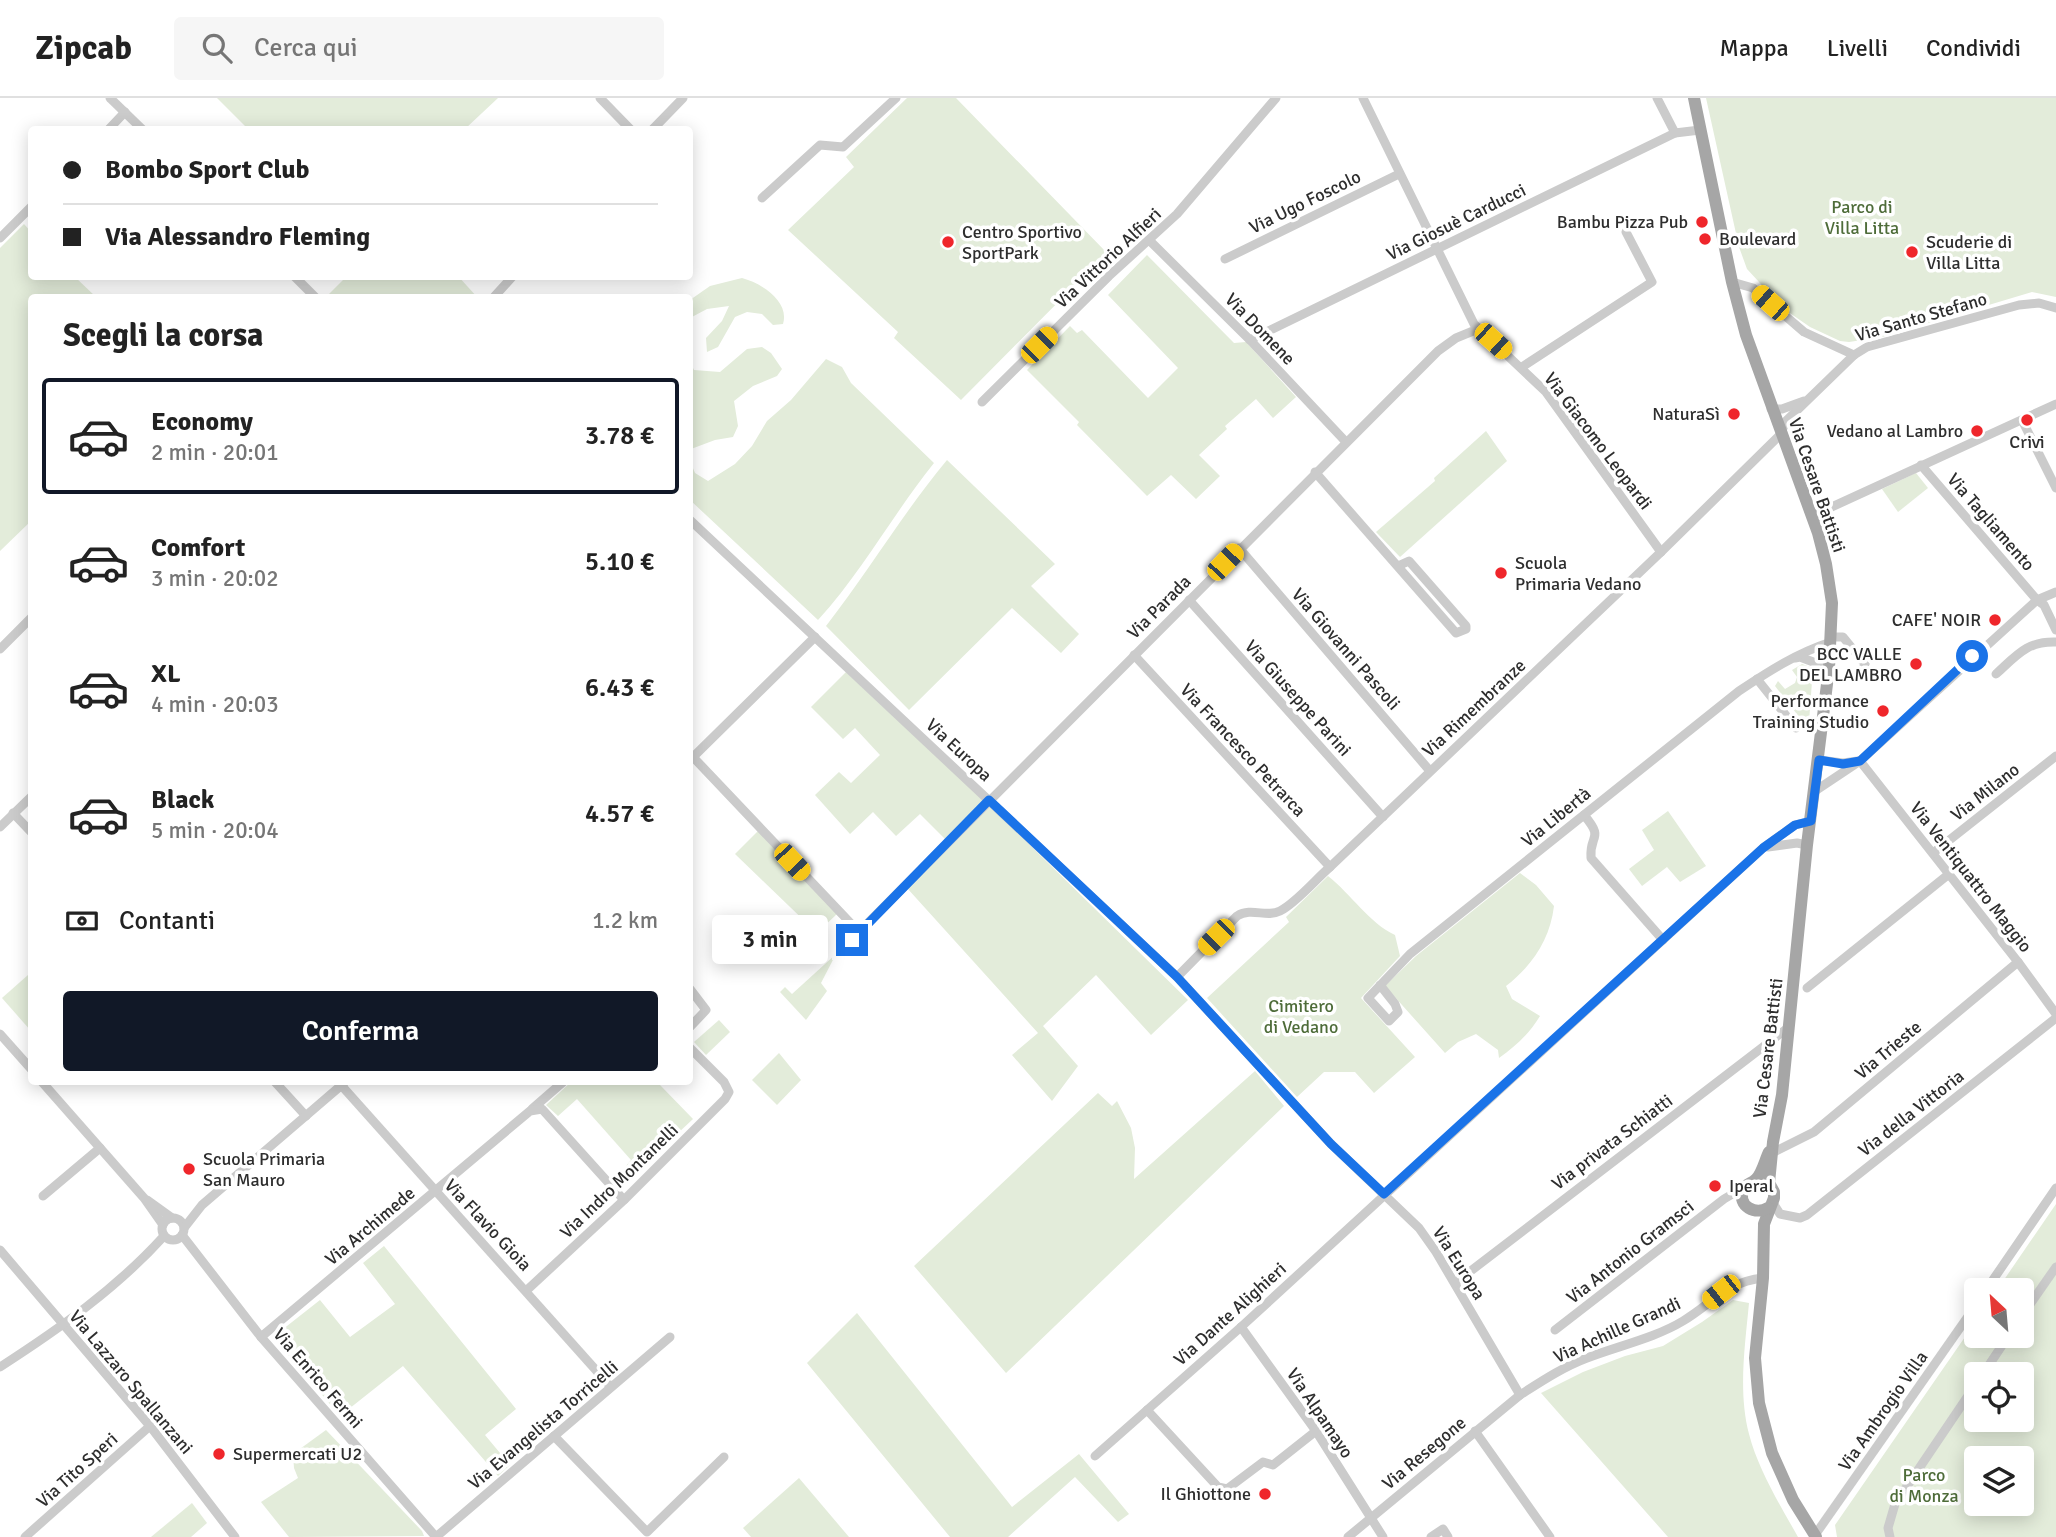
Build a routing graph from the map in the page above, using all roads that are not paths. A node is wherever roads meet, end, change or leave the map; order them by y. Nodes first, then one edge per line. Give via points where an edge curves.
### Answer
1 (110, 98) edge
2 (600, 98) edge
3 (683, 98) edge
4 (1276, 98) edge
5 (1363, 98) edge
6 (1657, 98) edge
7 (1694, 98) edge
8 (891, 100) edge
9 (125, 112) junction
10 (112, 126) edge
11 (139, 126) edge
12 (627, 126) edge
13 (656, 126) edge
14 (1700, 130) junction
15 (1675, 133) junction
16 (1399, 174) junction
17 (762, 198) dead end
18 (28, 210) edge
19 (1626, 232) dead end
20 (0, 238) edge
21 (1150, 240) junction
22 (1436, 250) junction
23 (1225, 259) dead end
24 (299, 280) edge
25 (509, 280) edge
26 (1732, 282) junction
27 (312, 294) edge
28 (497, 294) edge
29 (2056, 308) edge
30 (1478, 329) junction
31 (1250, 340) junction
32 (1854, 355) junction
33 (1522, 367) junction
34 (1809, 399) junction
35 (982, 402) dead end
36 (2056, 404) edge
37 (1771, 409) junction
38 (2022, 420) junction
39 (1780, 435) junction
40 (1346, 442) junction
41 (1921, 465) junction
42 (1315, 472) junction
43 (2056, 488) edge
44 (1812, 516) junction
45 (693, 523) edge
46 (1239, 548) junction
47 (1661, 552) junction
48 (1398, 566) junction
49 (2056, 592) edge
50 (1189, 600) junction
51 (2036, 600) junction
52 (28, 621) edge
53 (2056, 630) edge
54 (815, 637) junction
55 (1831, 640) junction
56 (2056, 642) edge
57 (0, 649) edge
58 (1133, 655) junction
59 (1783, 662) junction
60 (1829, 668) junction
61 (1996, 674) dead end
62 (1860, 675) dead end
63 (1757, 679) junction
64 (1796, 728) dead end
65 (2056, 756) edge
66 (693, 757) edge
67 (1819, 760) junction
68 (693, 761) edge
69 (1860, 761) junction
70 (1430, 771) junction
71 (1815, 791) junction
72 (28, 800) edge
73 (989, 800) junction
74 (13, 813) junction
75 (1584, 815) junction
76 (1383, 817) junction
77 (1811, 821) junction
78 (0, 827) edge
79 (28, 829) edge
80 (1807, 845) junction
81 (1763, 848) junction
82 (1933, 853) junction
83 (1330, 867) junction
84 (1949, 874) junction
85 (859, 932) junction
86 (1663, 940) junction
87 (843, 947) dead end
88 (2018, 962) junction
89 (1177, 977) junction
90 (1380, 985) dead end
91 (1807, 988) dead end
92 (693, 993) edge
93 (2056, 1016) edge
94 (693, 1024) edge
95 (1789, 1027) junction
96 (0, 1034) edge
97 (693, 1051) edge
98 (28, 1066) edge
99 (45, 1085) edge
100 (278, 1085) edge
101 (341, 1085) edge
102 (345, 1085) edge
103 (560, 1085) edge
104 (530, 1111) junction
105 (306, 1116) junction
106 (100, 1147) junction
107 (1772, 1148) junction
108 (1757, 1183) junction
109 (2056, 1188) edge
110 (435, 1192) junction
111 (1384, 1194) junction
112 (43, 1196) dead end
113 (144, 1198) junction
114 (624, 1199) junction
115 (1724, 1199) junction
116 (202, 1205) junction
117 (1745, 1205) junction
118 (1770, 1209) junction
119 (174, 1219) junction
120 (163, 1225) junction
121 (183, 1232) junction
122 (164, 1236) junction
123 (0, 1250) edge
124 (2056, 1267) edge
125 (1763, 1278) junction
126 (1994, 1278) edge
127 (1455, 1283) junction
128 (527, 1290) junction
129 (2034, 1298) edge
130 (1964, 1322) edge
131 (64, 1325) junction
132 (1241, 1327) junction
133 (1555, 1330) dead end
134 (670, 1337) dead end
135 (261, 1338) junction
136 (0, 1367) edge
137 (611, 1387) junction
138 (1520, 1395) junction
139 (1964, 1402) edge
140 (1147, 1410) junction
141 (150, 1426) junction
142 (1316, 1431) junction
143 (1475, 1431) junction
144 (554, 1436) junction
145 (1095, 1456) dead end
146 (724, 1457) dead end
147 (1370, 1518) junction
148 (1816, 1536) edge
149 (25, 1537) edge
150 (235, 1537) edge
151 (436, 1537) edge
152 (1348, 1537) edge
153 (1383, 1537) edge
154 (1431, 1537) edge
155 (1448, 1537) edge
156 (1550, 1537) edge
157 (1890, 1537) edge

1 - 9 street
2 - 12 street
3 - 13 street
4 - 21 street, Via Vittorio Alfieri via 1178,214
5 - 16 street, Via Giacomo Leopardi
6 - 15 street
7 - 14 main road, Via Cesare Battisti
8 - 17 street via 843,147 820,145
9 - 10 street
9 - 11 street
14 - 15 street, Via Giosuè Carducci
14 - 26 main road, Via Cesare Battisti
15 - 22 street, Via Giosuè Carducci
16 - 22 street, Via Giacomo Leopardi
16 - 23 street, Via Ugo Foscolo
18 - 20 street
19 - 33 street via 1652,282
21 - 31 street, Via Domene
21 - 35 street, Via Vittorio Alfieri
22 - 30 street, Via Giacomo Leopardi
22 - 31 street, Via Giosuè Carducci
24 - 27 street
25 - 28 street
26 - 32 street, Via Santo Stefano via 1753,288 1804,332
26 - 37 main road, Via Cesare Battisti
29 - 32 street, Via Santo Stefano via 2039,303 2019,305 1867,347
30 - 33 street, Via Giacomo Leopardi
30 - 40 street, Via Parada via 1438,351
31 - 40 street, Via Domene
32 - 34 street, Via Rimembranze
33 - 47 street, Via Giacomo Leopardi via 1546,392
34 - 37 street
34 - 39 street, Via Rimembranze via 1786,421
36 - 38 street
37 - 39 main road, Via Cesare Battisti
38 - 41 street
38 - 43 street
39 - 44 main road, Via Cesare Battisti
39 - 47 street, Via Rimembranze
40 - 42 street, Via Parada
41 - 44 street
41 - 51 street, Via Tagliamento
42 - 46 street, Via Parada
42 - 48 street
44 - 55 main road, Via Cesare Battisti via 1832,603
45 - 54 street, Via Europa
46 - 50 street, Via Parada
46 - 70 street, Via Giovanni Pascoli
47 - 70 street, Via Rimembranze
48 - 48 street via 1456,633 1466,629 1409,561
49 - 51 street
50 - 58 street, Via Parada
50 - 76 street, Via Giuseppe Parini
51 - 53 street, Via Tagliamento via 2044,605
51 - 69 street
52 - 57 street
54 - 66 street
54 - 73 street, Via Europa
55 - 59 street, Via Libertà
55 - 60 main road, Via Cesare Battisti
55 - 62 street via 1843,636 1853,648 1865,664
56 - 61 street via 2025,648
58 - 73 street, Via Parada
58 - 83 street, Via Francesco Petrarca
59 - 60 street via 1800,657
59 - 63 street, Via Libertà
60 - 67 main road, Via Cesare Battisti
63 - 64 street
63 - 75 street, Via Libertà
65 - 82 street, Via Milano
67 - 69 street
67 - 71 main road, Via Cesare Battisti
68 - 85 street
69 - 71 street
69 - 82 street, Via Ventiquattro Maggio
70 - 76 street, Via Rimembranze
71 - 77 main road, Via Cesare Battisti
72 - 74 street
73 - 85 street, Via Parada
73 - 89 street, Via Europa
74 - 78 street
74 - 79 street
75 - 86 street via 1596,838 1591,858
75 - 90 street, Via Libertà via 1410,954
76 - 83 street, Via Rimembranze
77 - 80 main road, Via Cesare Battisti
77 - 81 street, Via Dante Alighieri via 1795,825
80 - 81 street via 1797,842
80 - 95 main road, Via Cesare Battisti
81 - 86 street, Via Dante Alighieri
82 - 84 street, Via Ventiquattro Maggio
83 - 89 street, Via Rimembranze via 1282,910 1240,914
84 - 88 street, Via Ventiquattro Maggio
84 - 91 street
85 - 87 street, Via Parada
86 - 111 street, Via Dante Alighieri
88 - 93 street, Via Ventiquattro Maggio
88 - 107 street, Via Trieste via 1814,1132
89 - 111 street, Via Europa via 1331,1144
92 - 94 street via 706,1010
93 - 118 street, Via della Vittoria via 1800,1219
95 - 107 main road, Via Cesare Battisti
95 - 127 street, Via privata Schiatti
96 - 98 street
97 - 114 street, Via Indro Montanelli via 729,1092
99 - 106 street
100 - 105 street
101 - 105 street
102 - 110 street, Via Flavio Gioia
103 - 104 street, Via Archimede
104 - 110 street, Via Archimede
104 - 114 street via 542,1109
105 - 116 street
106 - 112 street
106 - 113 street
107 - 108 main road, Via Cesare Battisti
108 - 115 street, Via Antonio Gramsci
108 - 117 main road, Via Cesare Battisti via 1742,1195
108 - 118 main road via 1774,1192
109 - 126 street
110 - 128 street, Via Flavio Gioia
110 - 135 street, Via Archimede
111 - 127 street, Via Europa via 1419,1228
111 - 132 street, Via Dante Alighieri
113 - 119 street
113 - 120 street
114 - 128 street, Via Indro Montanelli
115 - 117 street
115 - 133 street, Via Antonio Gramsci
116 - 119 street
116 - 121 street
117 - 118 main road
118 - 125 main road via 1764,1224
119 - 120 street
119 - 121 street via 181,1221
120 - 122 street
121 - 122 street via 172,1240
121 - 135 street, Via Enrico Fermi
122 - 131 street
123 - 131 street, Via Lazzaro Spallanzani
124 - 129 street
125 - 138 street, Via Achille Grandi via 1745,1280 1684,1321 1584,1359
125 - 148 main road via 1755,1358 1759,1403 1781,1476
127 - 138 street, Via Europa
128 - 137 street, Via Flavio Gioia
130 - 148 street, Via Ambrogio Villa
131 - 136 street
131 - 141 street, Via Lazzaro Spallanzani
132 - 140 street, Via Dante Alighieri
132 - 142 street, Via Alpamayo
134 - 137 street, Via Evangelista Torricelli
135 - 151 street, Via Enrico Fermi
137 - 144 street, Via Evangelista Torricelli
138 - 143 street, Via Resegone
139 - 157 street via 1895,1504
140 - 142 street via 1218,1488 1227,1489 1263,1462 1272,1465
140 - 145 street, Via Dante Alighieri
141 - 149 street, Via Tito Speri
141 - 150 street, Via Lazzaro Spallanzani
142 - 147 street, Via Alpamayo
143 - 147 street, Via Resegone
143 - 156 street
144 - 146 street via 647,1532
144 - 151 street, Via Evangelista Torricelli
147 - 152 street, Via Resegone
147 - 153 street, Via Alpamayo
154 - 155 street via 1443,1529

